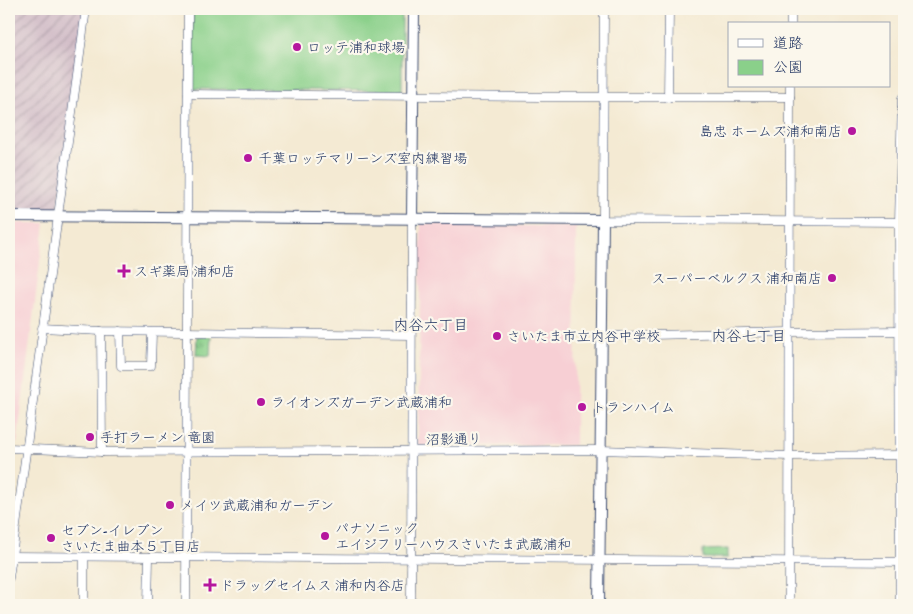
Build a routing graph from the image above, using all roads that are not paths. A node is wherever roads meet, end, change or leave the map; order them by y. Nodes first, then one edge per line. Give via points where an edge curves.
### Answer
1 (86, 9) edge
2 (188, 9) edge
3 (414, 9) edge
4 (604, 9) edge
5 (669, 9) edge
6 (791, 9) edge
7 (791, 22) edge
8 (790, 88) edge
9 (188, 94) junction
10 (414, 95) junction
11 (790, 97) junction
12 (603, 98) junction
13 (668, 98) junction
14 (904, 98) edge
15 (9, 216) edge
16 (57, 216) junction
17 (188, 216) junction
18 (412, 218) junction
19 (603, 220) junction
20 (790, 221) junction
21 (902, 222) edge
22 (42, 328) junction
23 (102, 331) junction
24 (120, 331) junction
25 (900, 331) junction
26 (152, 332) junction
27 (187, 332) junction
28 (790, 332) junction
29 (411, 335) junction
30 (602, 336) junction
31 (9, 448) edge
32 (25, 448) junction
33 (601, 450) junction
34 (102, 452) junction
35 (187, 452) junction
36 (411, 452) junction
37 (902, 455) edge
38 (789, 456) junction
39 (10, 556) edge
40 (84, 558) junction
41 (148, 558) junction
42 (186, 558) junction
43 (411, 559) junction
44 (600, 560) junction
45 (789, 561) junction
46 (902, 562) edge
47 (9, 578) edge
48 (84, 605) edge
49 (148, 605) edge
50 (186, 605) edge
51 (411, 605) edge
52 (599, 605) edge
53 (788, 605) edge
54 (900, 605) edge

1 - 16 street
2 - 9 street
3 - 10 street
4 - 12 street
5 - 13 street
6 - 7 street
8 - 11 street
9 - 10 street
9 - 17 street
10 - 12 street
10 - 18 street
11 - 13 street
11 - 20 street
12 - 13 street
12 - 19 street
14 - 21 street
15 - 16 street
16 - 17 street
16 - 22 street
17 - 18 street
17 - 27 street
18 - 19 street
18 - 29 street
19 - 20 street
19 - 30 street
20 - 21 street
20 - 28 street
21 - 25 street
22 - 23 street
22 - 32 street
23 - 24 street
23 - 34 street
24 - 26 street
24 - 26 street via 121,366 151,366
25 - 28 street
25 - 37 street
26 - 27 street
27 - 29 street
27 - 35 street
28 - 30 street
28 - 38 street
29 - 36 street
30 - 33 street
31 - 32 street, 沼影通り
32 - 34 street, 沼影通り
32 - 39 street
33 - 36 street, 沼影通り
33 - 38 street, 沼影通り
33 - 44 street
34 - 35 street, 沼影通り
35 - 36 street, 沼影通り
35 - 42 street
36 - 43 street
37 - 38 street, 沼影通り
37 - 46 street
38 - 45 street
39 - 40 street
39 - 47 street
40 - 41 street
40 - 48 street
41 - 42 street
41 - 49 street
42 - 43 street
42 - 50 street
43 - 44 street
43 - 51 street
44 - 45 street
44 - 52 street
45 - 46 street
45 - 53 street
46 - 54 street

